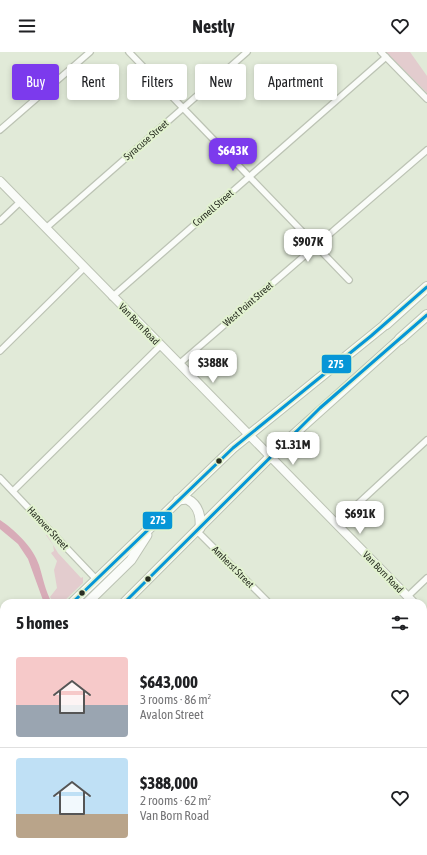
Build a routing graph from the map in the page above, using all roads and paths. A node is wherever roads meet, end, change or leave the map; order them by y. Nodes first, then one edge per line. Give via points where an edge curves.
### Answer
1 (90, 52) edge
2 (129, 52) edge
3 (247, 52) edge
4 (381, 52) edge
5 (386, 57) junction
6 (427, 99) edge
7 (183, 108) junction
8 (0, 130) edge
9 (427, 150) edge
10 (250, 176) junction
11 (0, 181) edge
12 (20, 202) junction
13 (0, 221) edge
14 (46, 228) junction
15 (316, 245) junction
16 (84, 268) junction
17 (349, 280) dead end
18 (427, 282) edge
19 (427, 287) edge
20 (112, 297) junction
21 (394, 315) junction
22 (427, 315) edge
23 (427, 318) edge
24 (386, 324) joint
25 (409, 331) junction
26 (400, 339) joint
27 (160, 346) junction
28 (0, 352) edge
29 (179, 364) junction
30 (249, 435) junction
31 (427, 440) edge
32 (270, 456) junction
33 (0, 478) edge
34 (13, 491) junction
35 (178, 500) junction
36 (157, 521) junction
37 (336, 524) junction
38 (199, 530) junction
39 (427, 578) edge
40 (96, 579) junction
41 (76, 599) edge
42 (91, 599) edge
43 (128, 599) edge
44 (265, 599) edge
45 (409, 599) edge
46 (411, 599) edge

1 - 8 street
2 - 7 street
3 - 7 street, Syracuse Street
4 - 5 street
5 - 6 street
5 - 10 street, Cornell Street
7 - 10 street
7 - 14 street, Syracuse Street
9 - 15 street, West Point Street
10 - 15 street
10 - 20 street, Cornell Street
11 - 12 main road, Van Born Road
12 - 13 street
12 - 14 main road, Van Born Road
14 - 16 main road, Van Born Road
15 - 17 street
15 - 29 street, West Point Street
16 - 20 main road, Van Born Road
16 - 28 street
18 - 21 highway
19 - 21 highway
20 - 27 main road, Van Born Road
21 - 24 highway
22 - 25 highway
23 - 25 highway
24 - 30 main road
25 - 26 highway
26 - 32 main road via 320,408
27 - 29 main road, Van Born Road
27 - 34 street
29 - 30 main road, Van Born Road
30 - 32 main road, Van Born Road
30 - 35 main road
31 - 37 street
32 - 37 main road, Van Born Road
32 - 38 main road
33 - 34 street, Hanover Street
34 - 40 street, Hanover Street
35 - 36 main road
35 - 38 main road via 187,499 196,506 201,519
36 - 40 main road
36 - 42 main road via 131,560
37 - 45 main road, Van Born Road
38 - 43 main road
38 - 44 street, Amherst Street
39 - 46 street
40 - 41 main road

